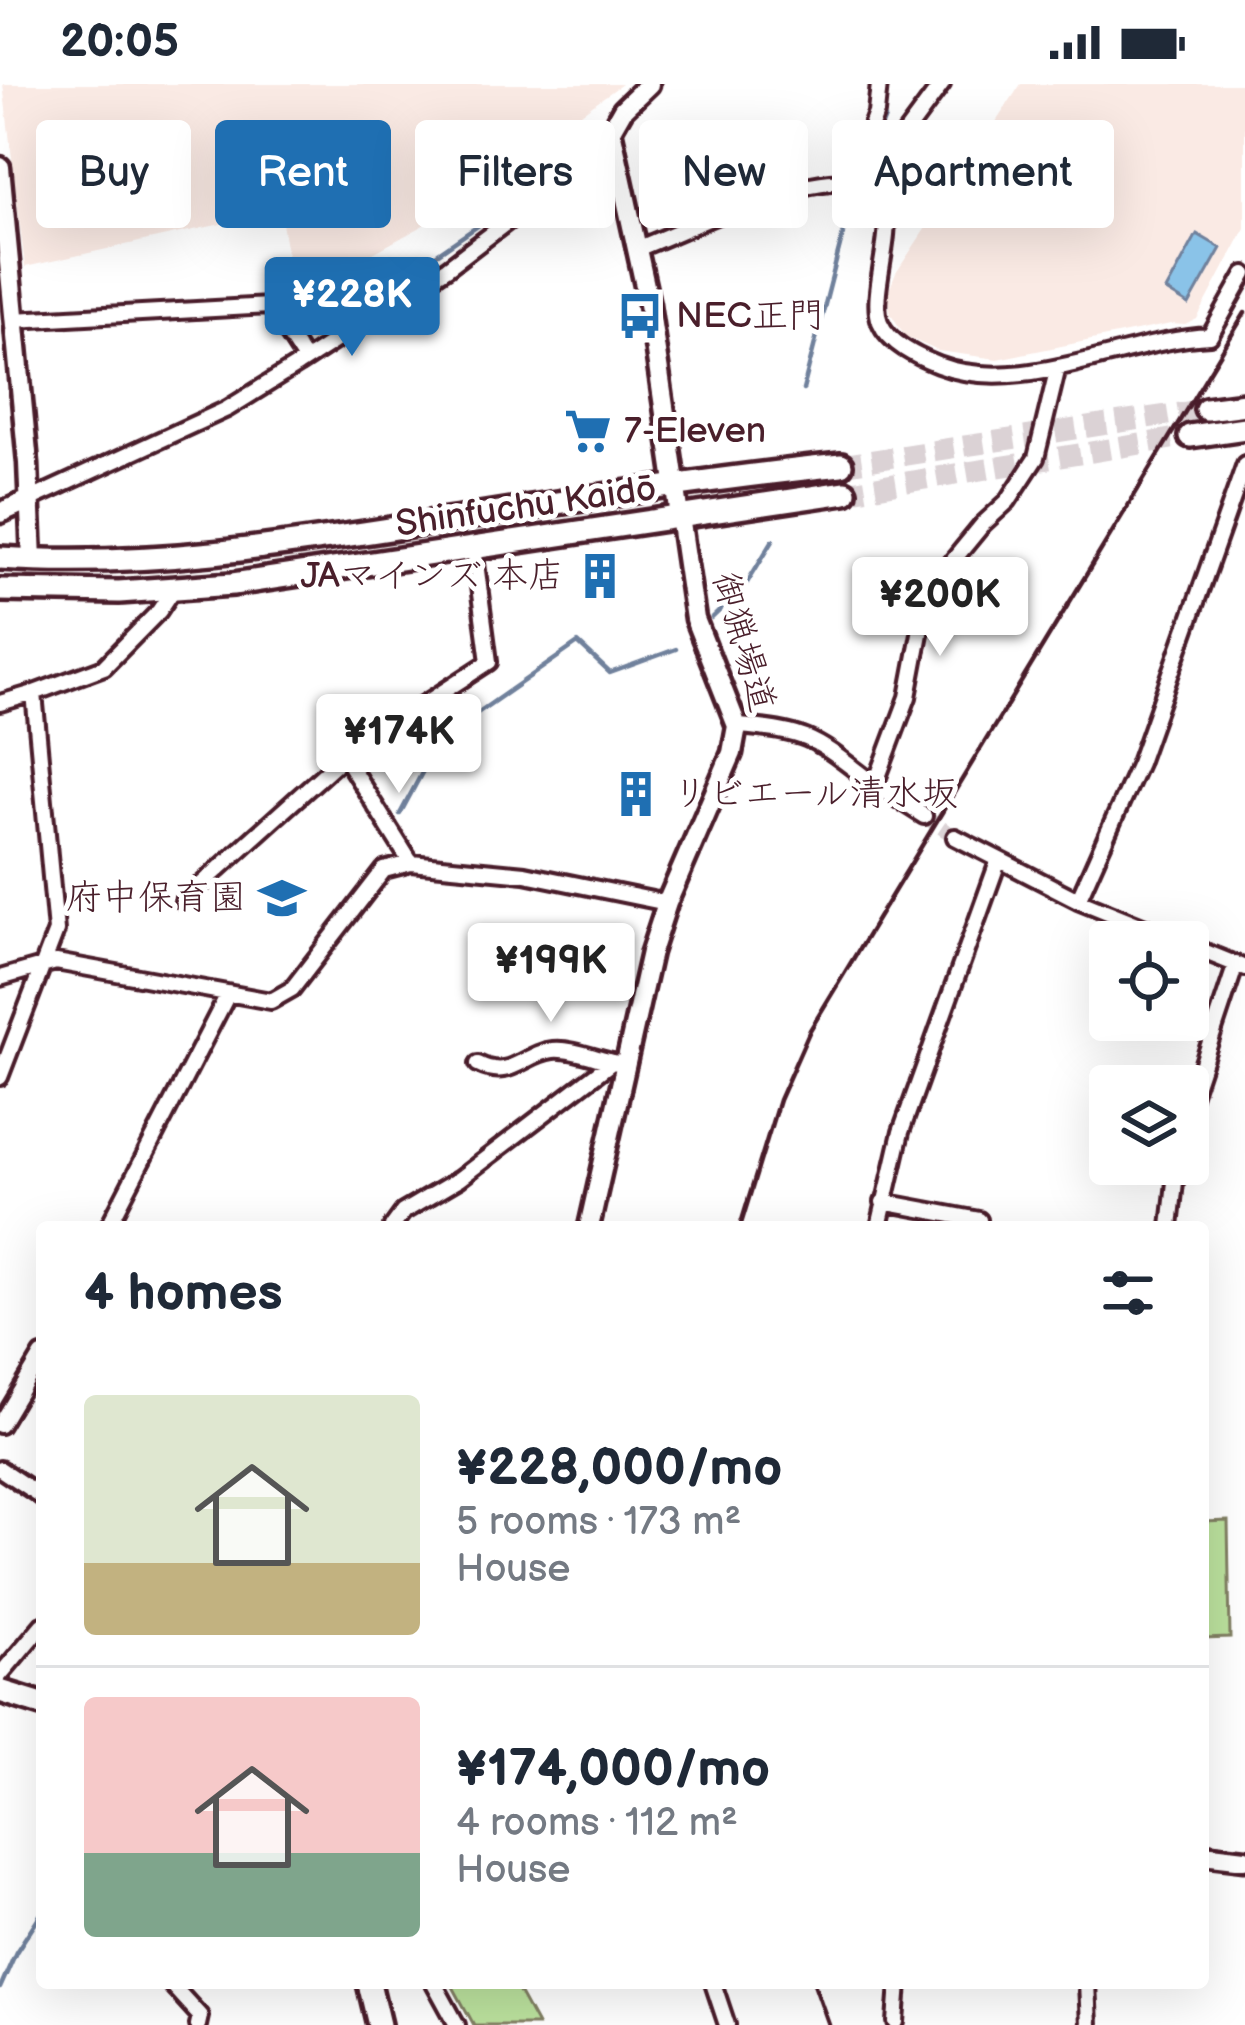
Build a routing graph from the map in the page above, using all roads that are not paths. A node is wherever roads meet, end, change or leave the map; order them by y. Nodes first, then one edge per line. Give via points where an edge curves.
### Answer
1 (649, 84) edge
2 (879, 84) edge
3 (942, 84) edge
4 (873, 120) edge
5 (915, 120) edge
6 (615, 123) edge
7 (615, 147) edge
8 (0, 167) edge
9 (832, 184) edge
10 (500, 228) edge
11 (886, 228) edge
12 (639, 248) junction
13 (1245, 274) edge
14 (14, 320) junction
15 (305, 360) junction
16 (1058, 368) junction
17 (1245, 404) edge
18 (1206, 409) tunnel mouth
19 (1245, 428) edge
20 (1190, 436) tunnel mouth
21 (841, 464) tunnel mouth
22 (1245, 464) edge
23 (676, 484) junction
24 (845, 492) tunnel mouth
25 (29, 500) junction
26 (0, 513) edge
27 (680, 518) junction
28 (474, 548) junction
29 (0, 558) edge
30 (32, 560) junction
31 (0, 590) edge
32 (172, 590) junction
33 (34, 693) junction
34 (0, 703) edge
35 (737, 726) junction
36 (344, 756) junction
37 (875, 785) junction
38 (924, 816) tunnel mouth
39 (955, 837) tunnel mouth
40 (998, 862) junction
41 (411, 863) junction
42 (1078, 900) junction
43 (183, 901) dead end
44 (667, 903) junction
45 (1130, 921) edge
46 (1209, 953) edge
47 (46, 963) junction
48 (1240, 966) edge
49 (0, 978) edge
50 (228, 994) junction
51 (620, 1063) junction
52 (478, 1064) dead end
53 (1204, 1065) edge
54 (0, 1077) edge
55 (1175, 1185) edge
56 (883, 1202) junction
57 (111, 1221) edge
58 (397, 1221) edge
59 (590, 1221) edge
60 (880, 1221) edge
61 (979, 1221) edge
62 (1171, 1221) edge
63 (36, 1365) edge
64 (0, 1425) edge
65 (0, 1469) edge
66 (36, 1493) edge
67 (36, 1634) edge
68 (1, 1688) edge
69 (36, 1702) edge
70 (1209, 1855) edge
71 (1245, 1858) edge
72 (175, 1989) edge
73 (370, 1989) edge
74 (437, 1989) edge
75 (715, 1989) edge
76 (899, 1989) edge
77 (1087, 1989) edge
78 (896, 2022) dead end
79 (198, 2025) edge
80 (379, 2025) edge
81 (457, 2025) edge
82 (727, 2025) edge
83 (1089, 2025) edge

1 - 6 street
2 - 4 street
3 - 5 street
7 - 12 street, 御猟場道
8 - 14 street
9 - 12 street via 772,196
10 - 15 street
11 - 16 street via 879,320 911,353 986,374
12 - 23 street, 御猟場道
13 - 16 street via 1210,336
14 - 15 street via 270,306
14 - 25 street
15 - 25 street via 226,409
16 - 37 street via 1036,458 928,591 908,697
17 - 18 main road
19 - 20 main road
21 - 23 main road, Shinfuchu Kaidō
22 - 42 street via 1139,763
23 - 27 street, 御猟場道
23 - 30 main road, Shinfuchu Kaidō via 214,555
24 - 27 main road, Shinfuchu Kaidō
25 - 26 street
25 - 30 street
27 - 28 main road, Shinfuchu Kaidō
27 - 35 street, 御猟場道 via 695,619
28 - 32 main road, Shinfuchu Kaidō
28 - 36 street via 489,662
29 - 30 main road, Shinfuchu Kaidō
31 - 32 main road, Shinfuchu Kaidō
32 - 33 street via 104,668
33 - 34 street
33 - 47 street via 56,931
35 - 37 street via 799,732
35 - 44 street, 御猟場道
36 - 41 street
36 - 43 street
37 - 38 street
39 - 40 street
40 - 42 street
40 - 56 street
41 - 44 street via 524,874
41 - 50 street via 385,869 292,989 271,1001
42 - 45 street
44 - 51 street, 御猟場道
46 - 48 street
47 - 49 street
47 - 50 street
47 - 54 street
48 - 53 street
50 - 57 street
51 - 52 street via 552,1049 509,1070
51 - 58 street
51 - 59 street, 御猟場道
55 - 62 street
56 - 60 street
56 - 61 street
63 - 64 street
65 - 66 street
67 - 68 street
68 - 69 main road
70 - 71 street
72 - 79 street via 200,2016
73 - 80 main road
74 - 81 street
75 - 82 street
76 - 78 street
77 - 83 street

